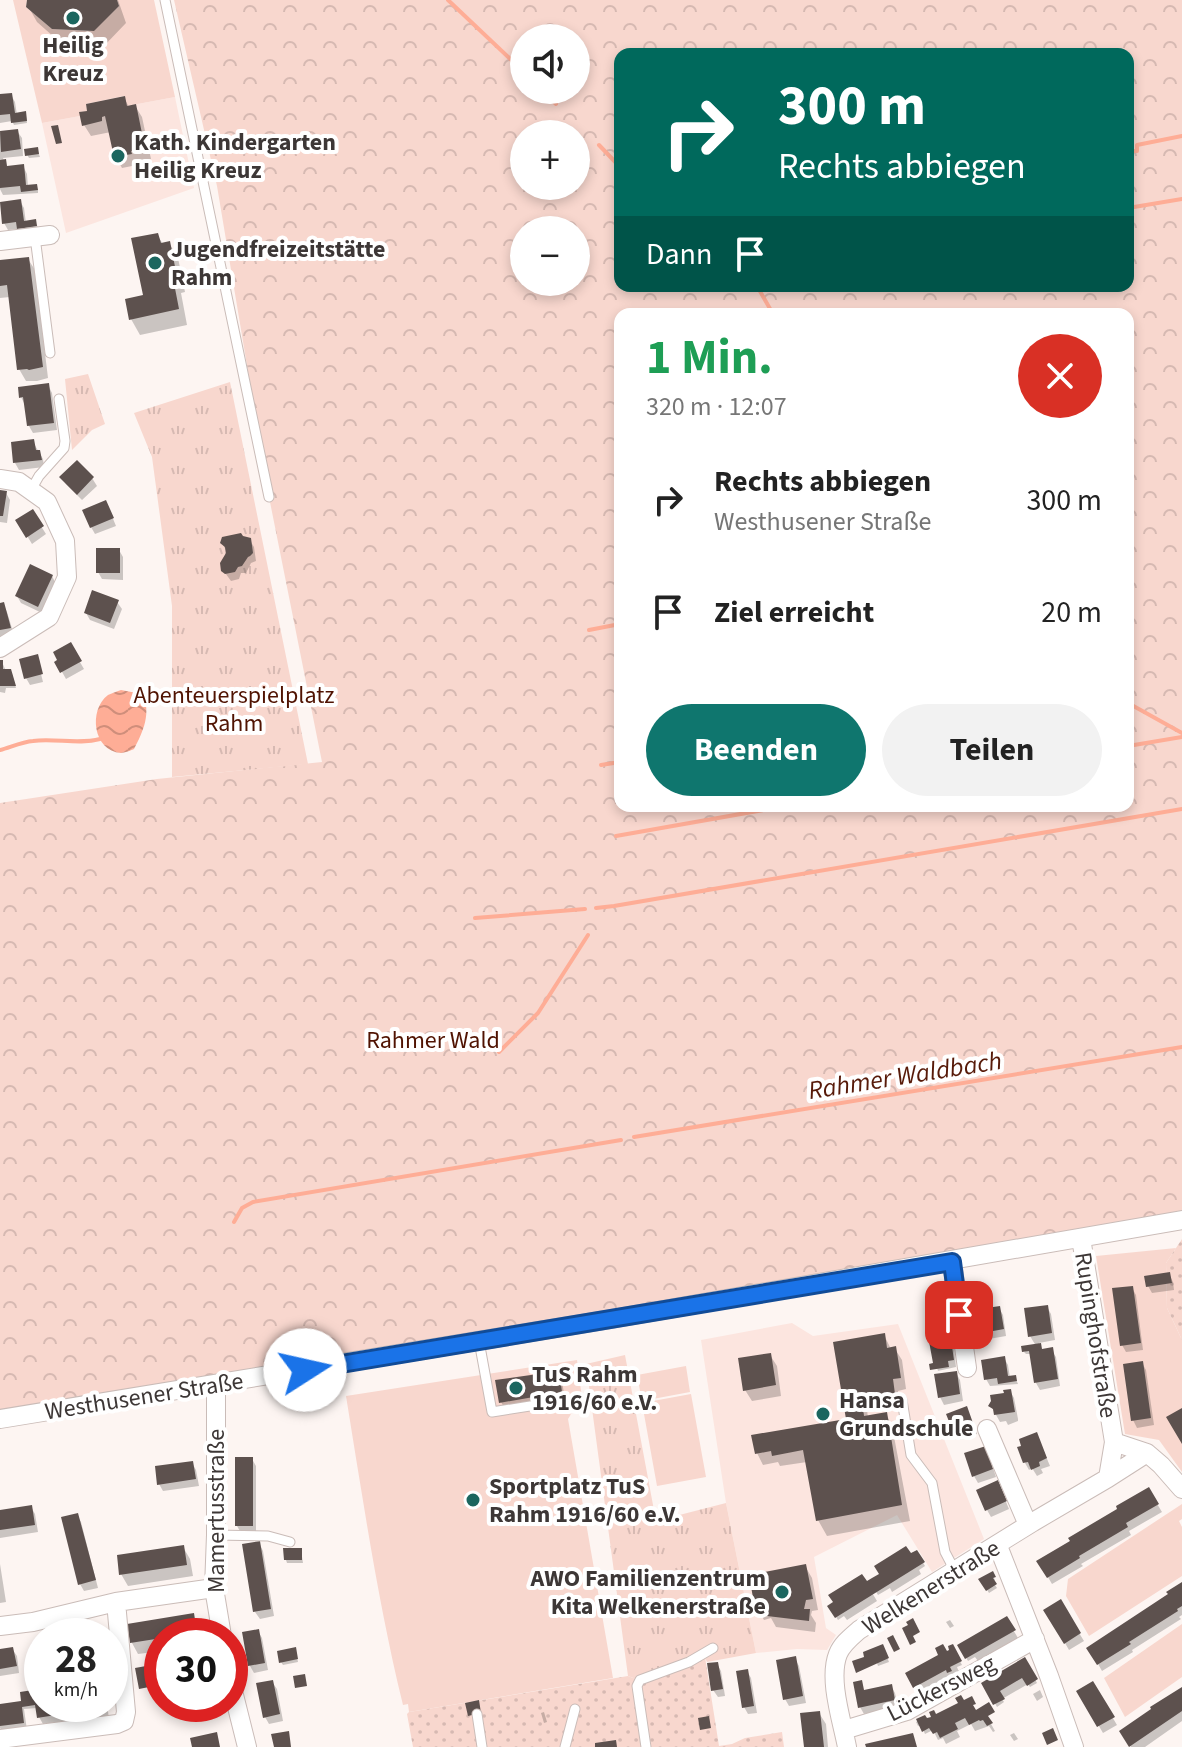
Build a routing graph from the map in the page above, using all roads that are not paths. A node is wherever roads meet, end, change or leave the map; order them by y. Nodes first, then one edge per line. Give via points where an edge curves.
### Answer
1 (165, 0) edge
2 (42, 236) joint
3 (0, 241) edge
4 (50, 353) dead end
5 (59, 399) dead end
6 (0, 479) edge
7 (31, 490) junction
8 (269, 497) dead end
9 (0, 648) edge
10 (1182, 1220) edge
11 (1081, 1238) junction
12 (952, 1262) junction
13 (479, 1341) junction
14 (967, 1368) dead end
15 (216, 1385) junction
16 (549, 1403) dead end
17 (865, 1407) dead end
18 (0, 1419) edge
19 (987, 1429) dead end
20 (1114, 1442) junction
21 (1147, 1453) junction
22 (1108, 1478) junction
23 (1182, 1489) edge
24 (1028, 1525) junction
25 (216, 1535) junction
26 (290, 1542) dead end
27 (998, 1546) junction
28 (955, 1571) junction
29 (214, 1588) junction
30 (116, 1602) junction
31 (219, 1618) edge
32 (0, 1626) edge
33 (1035, 1639) junction
34 (713, 1648) dead end
35 (575, 1709) dead end
36 (477, 1714) dead end
37 (241, 1722) edge
38 (0, 1739) edge
39 (846, 1739) edge
40 (247, 1747) edge
41 (482, 1747) edge
42 (565, 1747) edge
43 (646, 1747) edge
44 (1074, 1747) edge

1 - 8 lane
2 - 3 street
2 - 4 lane
5 - 7 lane via 64,448
6 - 7 street
7 - 9 street via 47,502 65,541 67,577 49,617
10 - 11 street, Westhusener Straße
11 - 12 street, Westhusener Straße
11 - 20 street, Rupinghofstraße
12 - 13 street, Westhusener Straße
12 - 14 street
13 - 15 street, Westhusener Straße
13 - 16 lane via 492,1412
15 - 18 street, Westhusener Straße
15 - 25 street, Mamertusstraße
17 - 28 lane via 902,1400 911,1455 932,1483 945,1552
19 - 24 street
20 - 21 street, Rupinghofstraße
20 - 22 street
21 - 22 street, Welkenerstraße
21 - 23 street, Rupinghofstraße
22 - 24 street, Welkenerstraße
24 - 27 street, Welkenerstraße
25 - 26 lane
25 - 29 street, Mamertusstraße
27 - 28 street, Welkenerstraße
27 - 33 street
28 - 39 street, Welkenerstraße via 859,1630 842,1648 834,1669
29 - 30 street
29 - 31 street, Mamertusstraße
30 - 32 street
30 - 38 street via 124,1721
33 - 39 street, Lückersweg
33 - 44 street
34 - 43 lane via 638,1682
35 - 42 lane
36 - 41 lane
37 - 40 street

